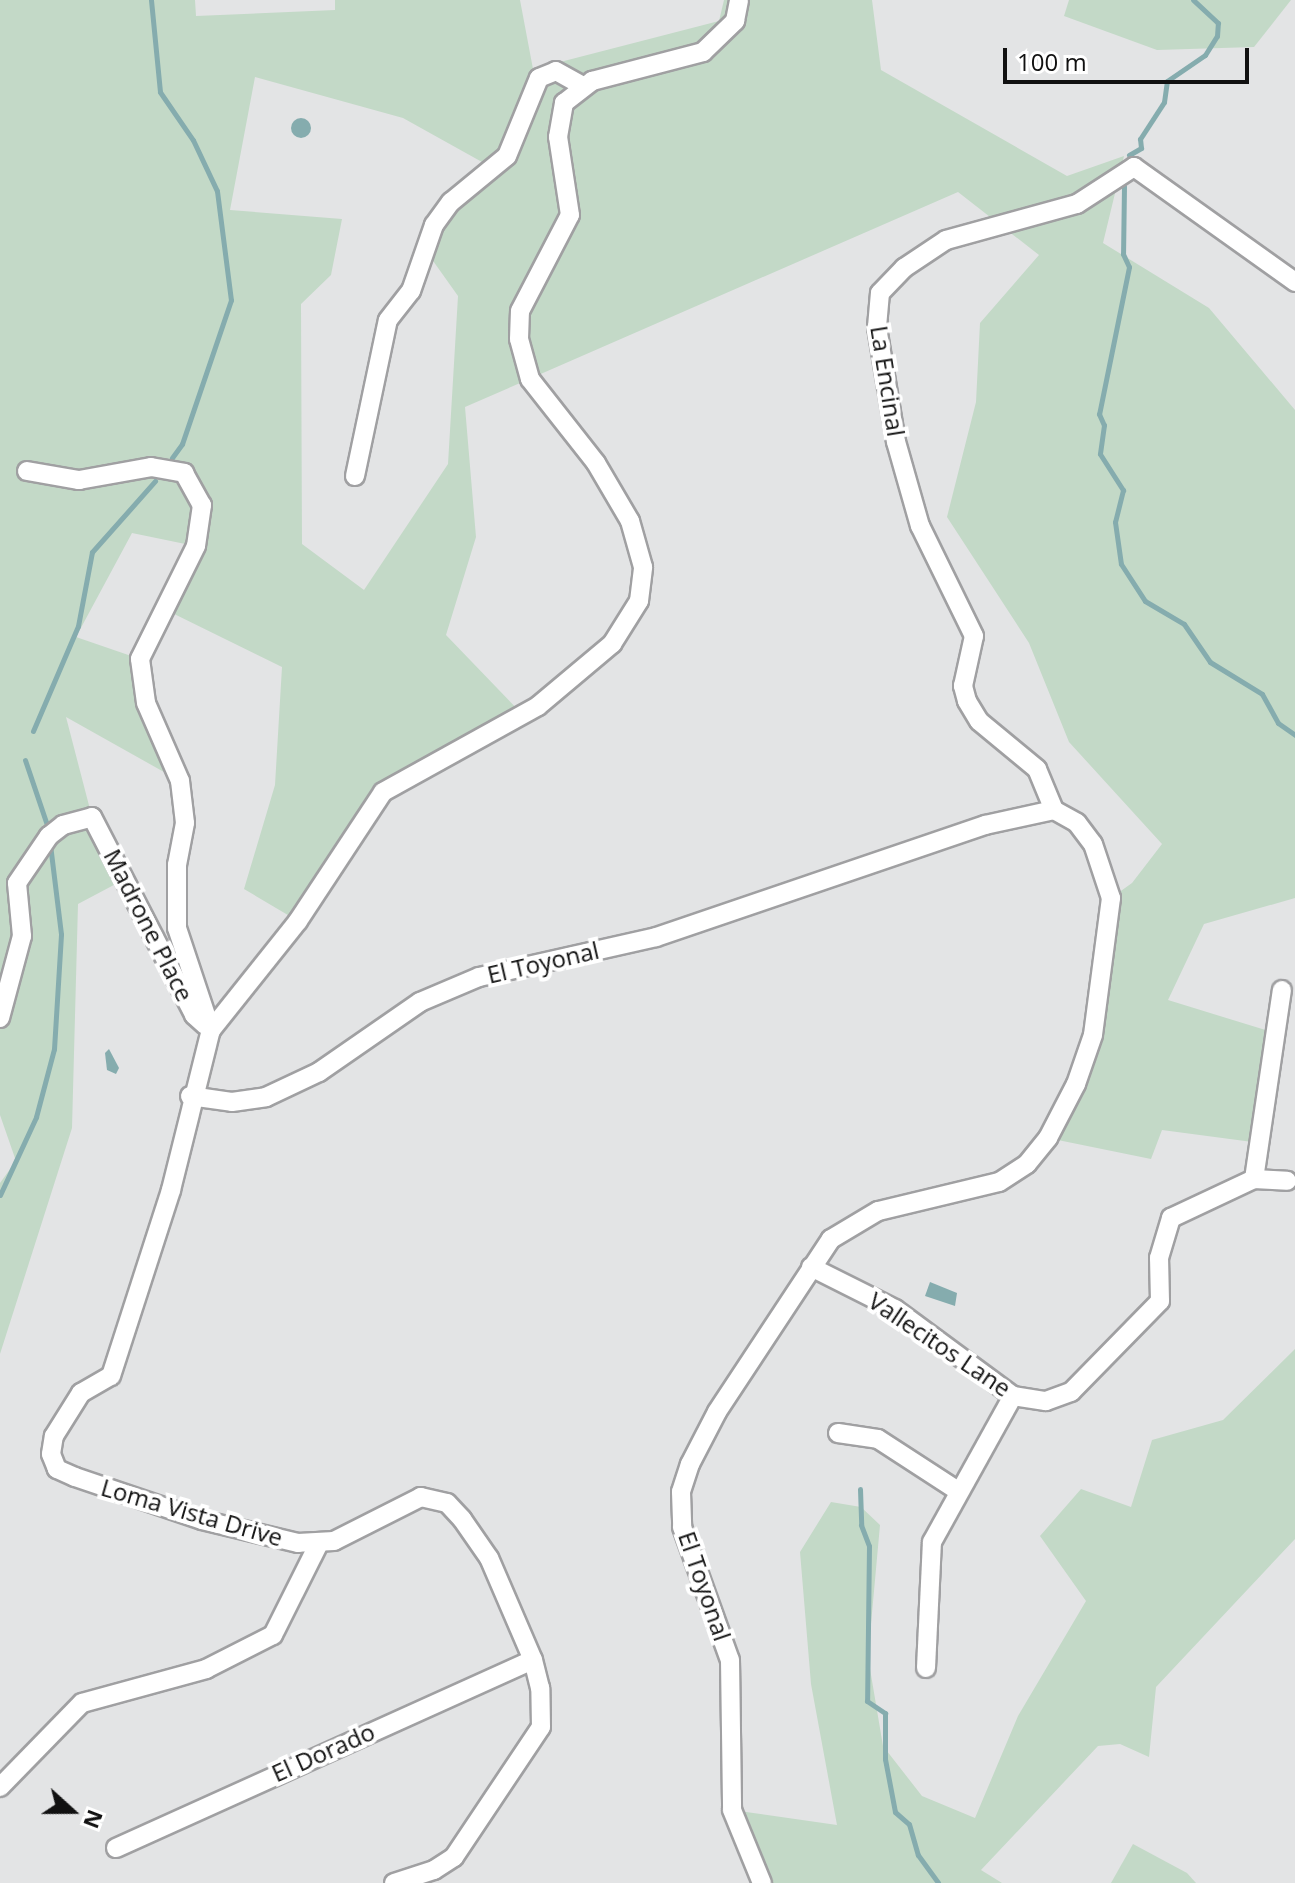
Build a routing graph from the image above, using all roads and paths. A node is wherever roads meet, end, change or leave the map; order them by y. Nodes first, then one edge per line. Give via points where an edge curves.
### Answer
1 (739, 0) edge
2 (583, 86) junction
3 (1295, 282) edge
4 (27, 471) dead end
5 (355, 476) dead end
6 (1054, 810) junction
7 (1282, 990) dead end
8 (0, 1018) edge
9 (211, 1030) junction
10 (190, 1096) junction
11 (1254, 1179) junction
12 (1287, 1181) dead end
13 (811, 1267) junction
14 (1013, 1396) junction
15 (838, 1433) dead end
16 (958, 1491) junction
17 (319, 1543) junction
18 (533, 1660) junction
19 (926, 1668) dead end
20 (0, 1787) edge
21 (116, 1848) dead end
22 (394, 1883) edge
23 (762, 1883) edge

1 - 2 street via 735,21 703,52
2 - 5 street via 556,71 539,78 507,156 451,202 434,225 411,291 388,320
2 - 9 street via 564,103 558,121 570,215 531,282 520,311 519,339 523,361 543,401 596,463 630,521 643,567 639,601 612,644 538,706 383,792 298,921
3 - 6 street, La Encinal via 1134,167 1077,204 946,240 904,268 880,293 877,327 896,442 920,526 974,636 963,686 967,701 979,721 1037,769
4 - 9 street via 79,480 151,467 184,473 202,505 196,546 140,659 146,703 180,781 185,823 177,865 177,928
6 - 10 street, El Toyonal via 985,825 656,937 479,977 420,1002 319,1072 266,1097 232,1102
6 - 13 street, El Toyonal via 1077,823 1093,844 1111,898 1093,1035 1059,1121 1027,1164 999,1182 878,1211 831,1239
7 - 11 street
8 - 9 street, Madrone Place via 22,936 17,883 49,836 63,825 92,817 194,1015
9 - 10 street
10 - 17 street, Loma Vista Drive via 171,1190 111,1376 81,1393 62,1418 51,1454 57,1469 157,1505 298,1543
11 - 12 street, Vallecitos Lane
11 - 14 street, Vallecitos Lane via 1171,1218 1159,1258 1160,1301 1071,1392 1046,1401
13 - 14 street, Vallecitos Lane via 895,1309
13 - 23 street, El Toyonal via 717,1412 690,1464 680,1505 689,1547 730,1660 732,1810
14 - 16 street
15 - 16 street via 878,1439
16 - 19 street via 932,1542
17 - 18 street, Loma Vista Drive via 350,1535 405,1501 421,1497 447,1503 489,1558
17 - 20 street via 273,1635 206,1669 82,1703
18 - 21 street, El Dorado
18 - 22 street, Loma Vista Drive via 543,1714 535,1740 487,1802 454,1857

